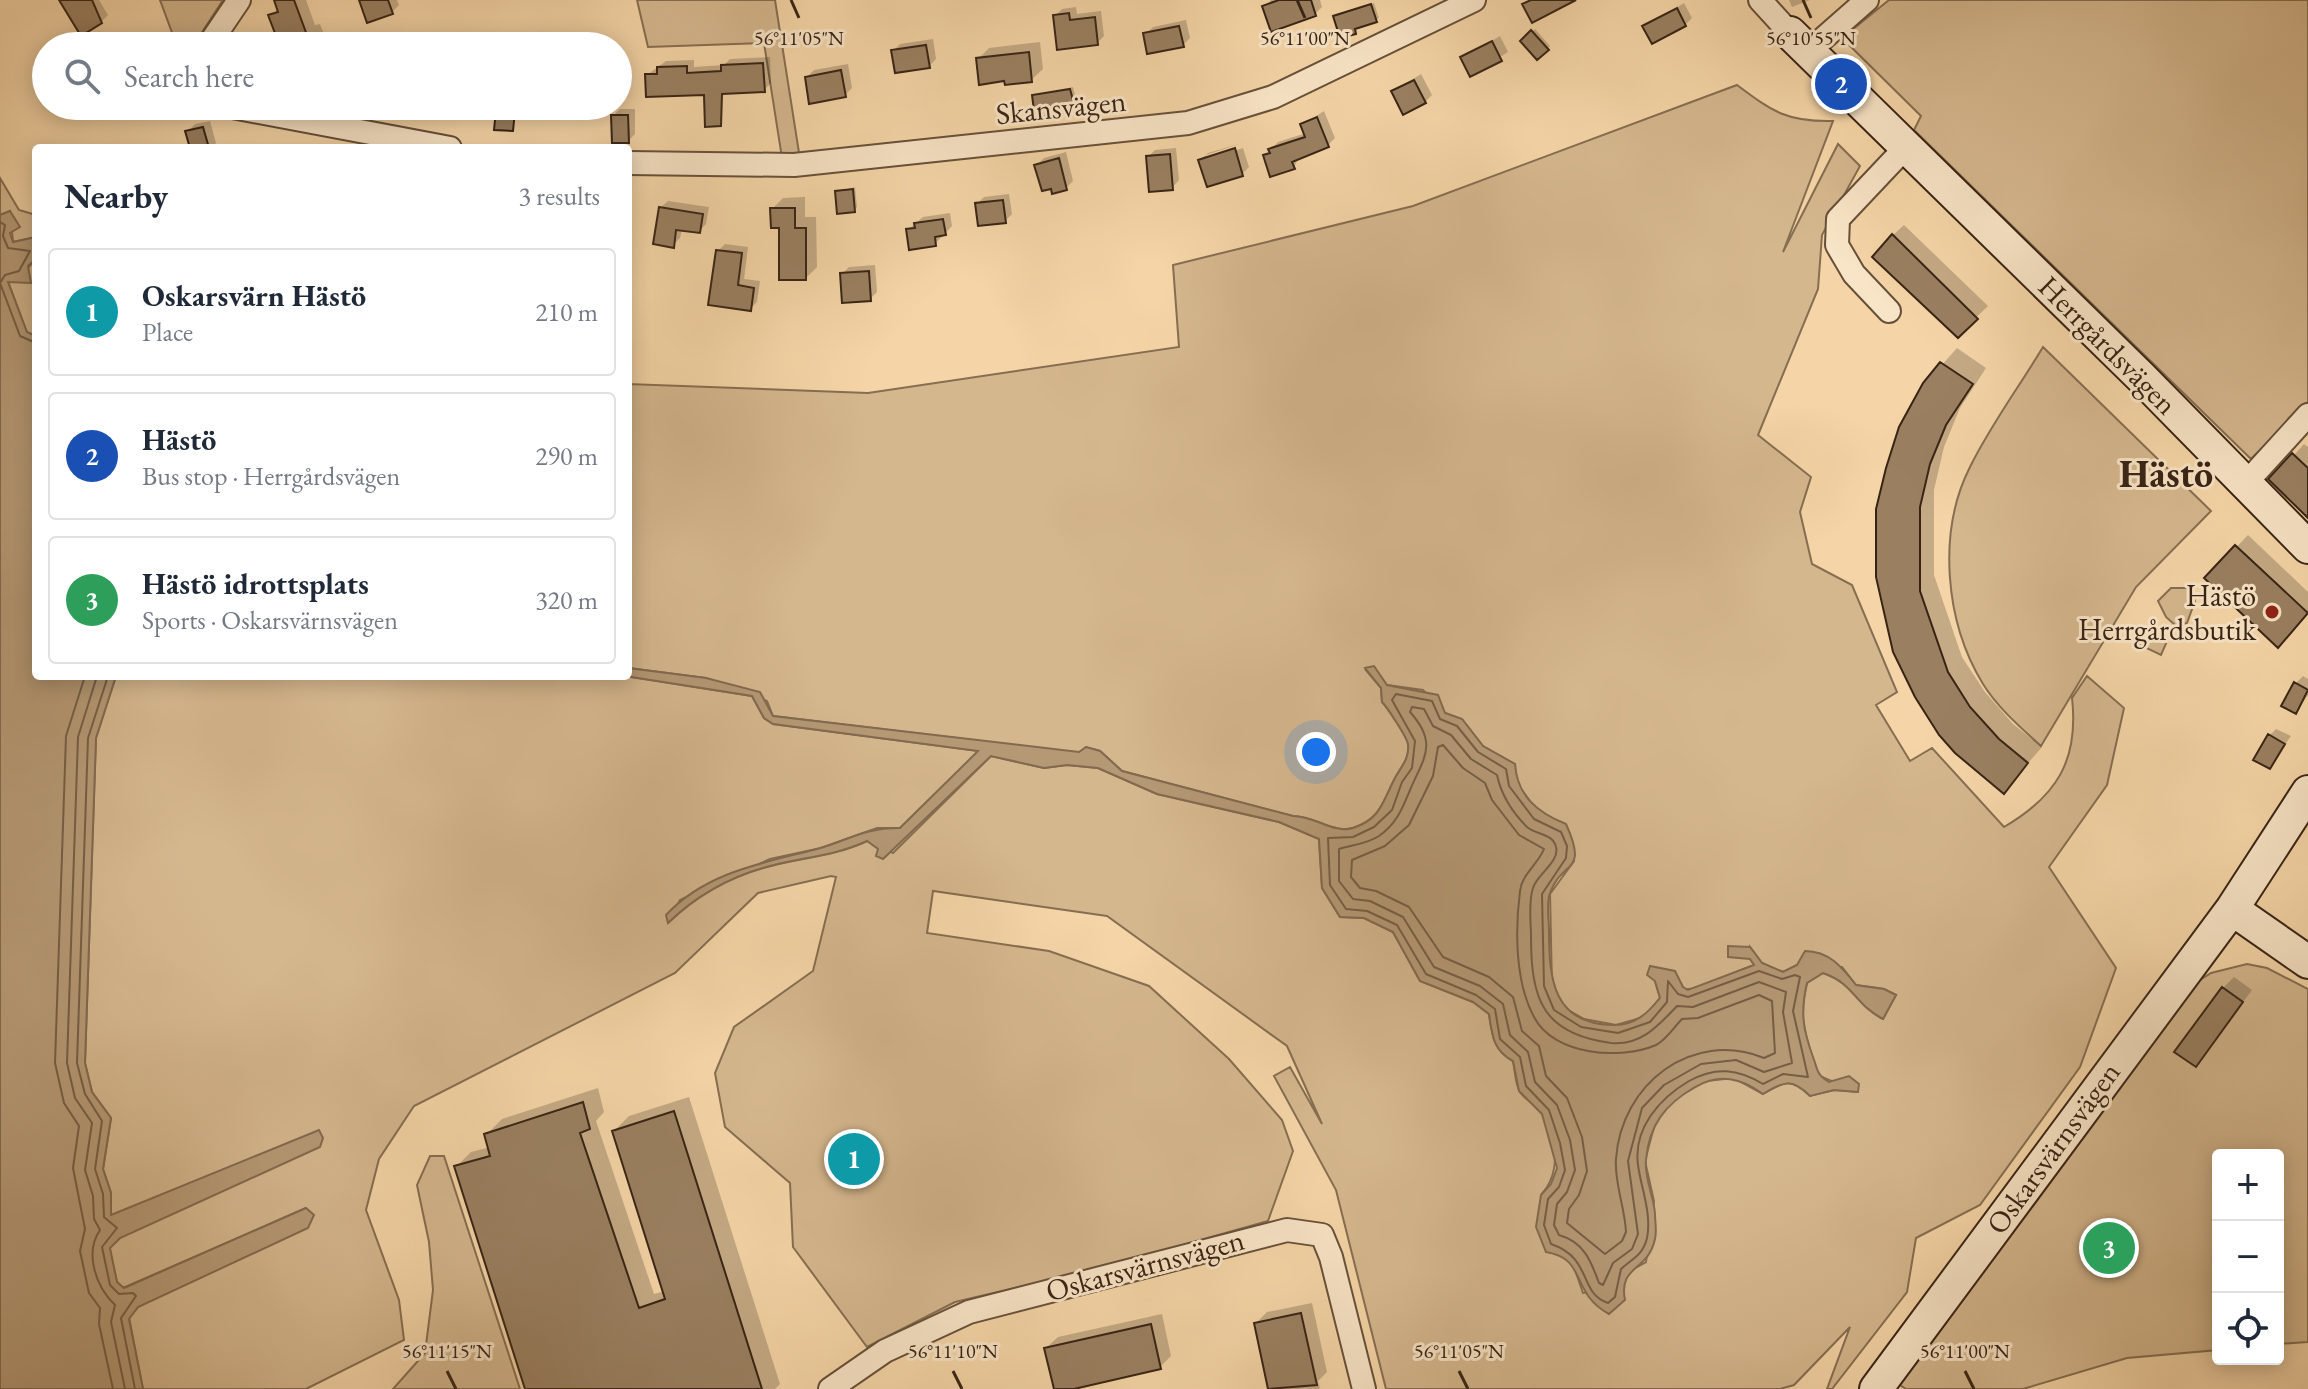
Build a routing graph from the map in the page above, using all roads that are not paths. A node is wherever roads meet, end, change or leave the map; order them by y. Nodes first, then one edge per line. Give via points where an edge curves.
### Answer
1 (1474, 0) edge
2 (1760, 0) edge
3 (1867, 0) edge
4 (237, 3) edge
5 (217, 32) edge
6 (1800, 42) junction
7 (301, 120) edge
8 (429, 144) edge
9 (1905, 148) junction
10 (632, 163) edge
11 (1889, 311) dead end
12 (2308, 415) edge
13 (2246, 483) junction
14 (2308, 547) edge
15 (2308, 792) edge
16 (2232, 909) junction
17 (2308, 962) edge
18 (830, 1389) edge
19 (1364, 1389) edge
20 (1876, 1389) edge

1 - 10 street, Skansvägen via 1273,97 1188,123 794,165
2 - 6 street, Herrgårdsvägen
3 - 6 street
4 - 5 street
6 - 9 street, Herrgårdsvägen
7 - 8 street
9 - 11 street via 1838,219 1837,245 1854,274
9 - 13 street, Herrgårdsvägen
12 - 13 street
13 - 14 street, Herrgårdsvägen
15 - 16 street
16 - 17 street
16 - 20 street, Oskarsvärnsvägen
18 - 19 street, Oskarsvärnsvägen via 885,1351 969,1312 1287,1230 1322,1235

